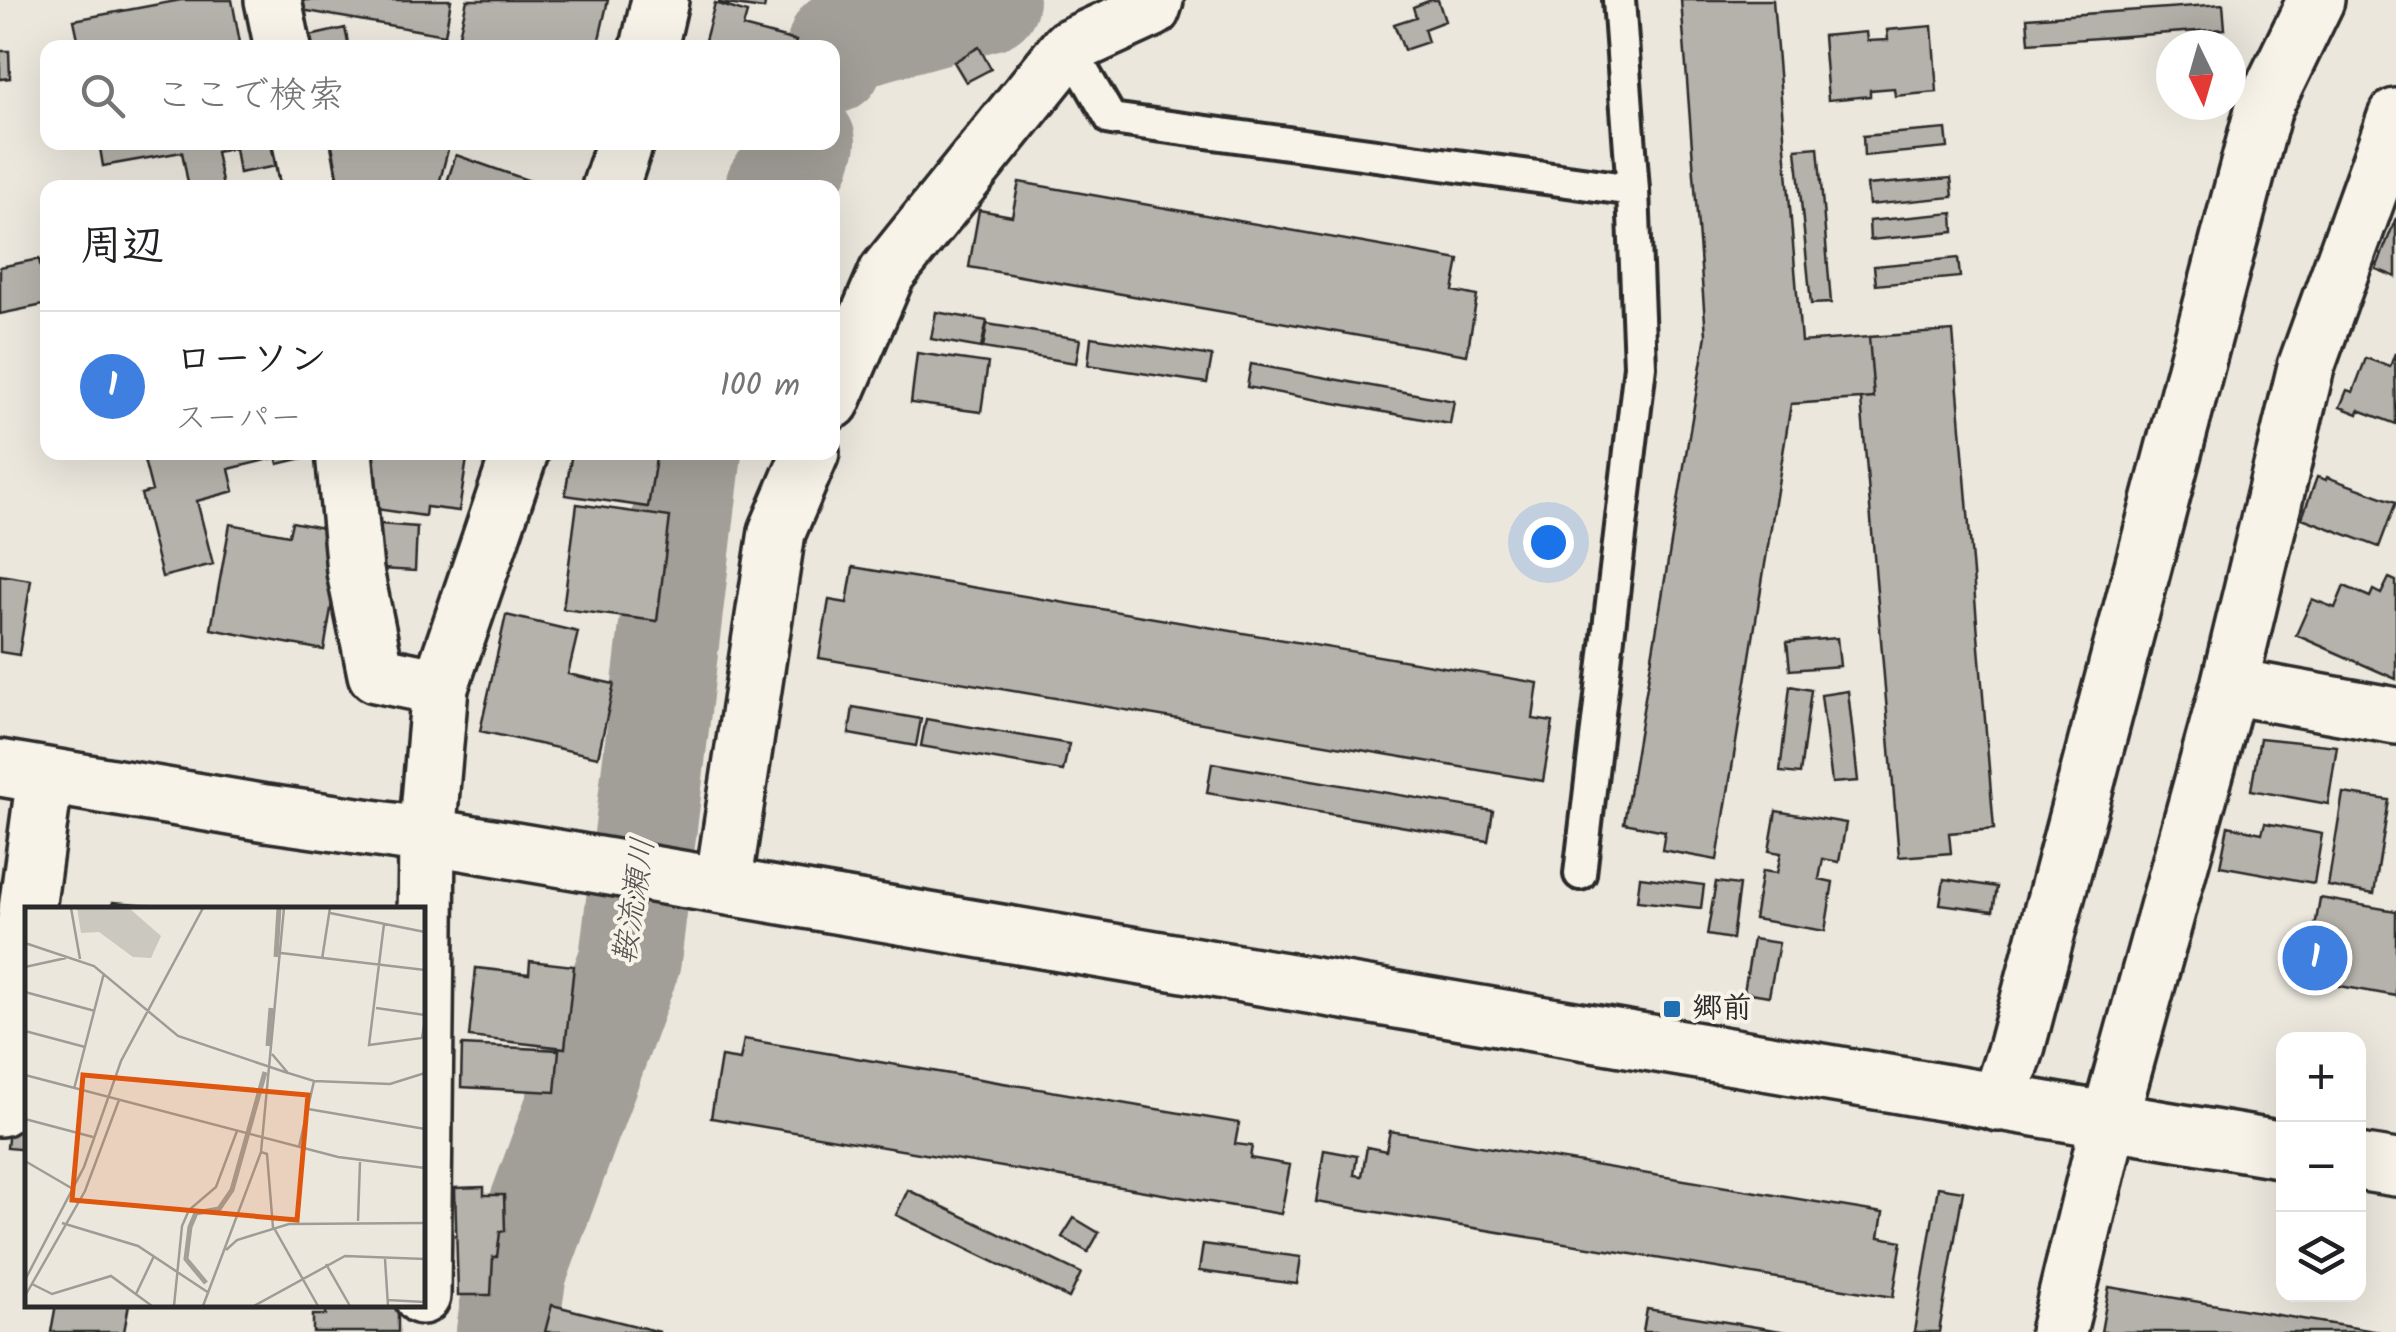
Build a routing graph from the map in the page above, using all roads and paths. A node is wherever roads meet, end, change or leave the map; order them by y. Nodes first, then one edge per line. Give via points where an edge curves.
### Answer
1 (273, 0) edge
2 (660, 0) edge
3 (1155, 0) edge
4 (1619, 0) edge
5 (2316, 0) edge
6 (280, 40) edge
7 (651, 40) edge
8 (1069, 47) junction
9 (2395, 123) edge
10 (303, 150) edge
11 (622, 150) edge
12 (308, 180) edge
13 (613, 180) edge
14 (1634, 190) junction
15 (840, 382) edge
16 (345, 460) edge
17 (517, 460) edge
18 (808, 460) edge
19 (2228, 686) junction
20 (440, 687) junction
21 (2396, 716) edge
22 (22, 773) edge
23 (427, 836) junction
24 (1580, 874) dead end
25 (723, 885) junction
26 (425, 1020) edge
27 (1998, 1103) junction
28 (0, 1108) edge
29 (2109, 1122) junction
30 (2276, 1149) edge
31 (2366, 1163) edge
32 (2396, 1168) edge
33 (2058, 1332) edge

1 - 6 street
2 - 7 street
3 - 8 street via 1152,8
4 - 14 lane
5 - 27 street via 2264,107
8 - 14 lane via 1111,119
8 - 15 street via 887,273
9 - 19 street via 2306,367
10 - 12 street
11 - 13 street
14 - 24 lane via 1640,366
16 - 20 street via 355,571 376,674
17 - 20 street
18 - 25 street via 777,532
19 - 21 street
19 - 29 street
20 - 23 street
22 - 23 street
22 - 28 street
23 - 25 street
23 - 26 street
25 - 27 street
27 - 29 street
29 - 30 street
29 - 33 street
31 - 32 street

